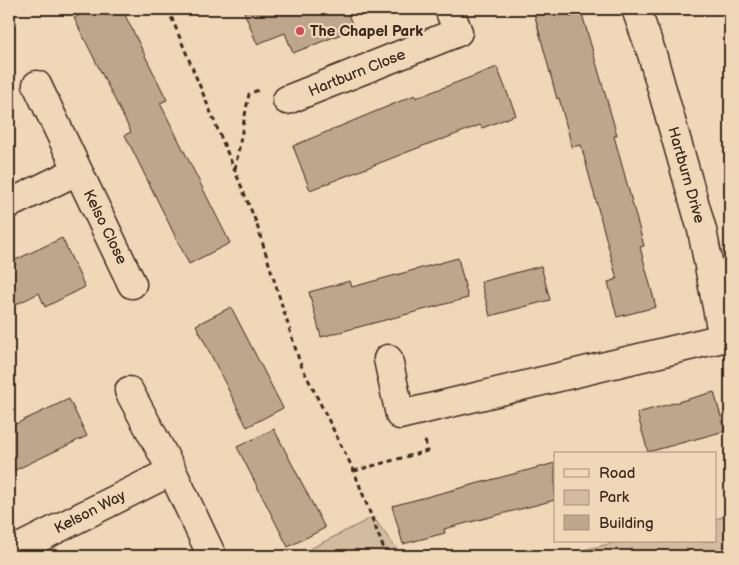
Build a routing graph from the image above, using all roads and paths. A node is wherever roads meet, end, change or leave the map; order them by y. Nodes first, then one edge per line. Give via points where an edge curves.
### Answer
1 (168, 9) edge
2 (449, 9) edge
3 (636, 9) edge
4 (37, 85) dead end
5 (287, 100) joint
6 (234, 170) junction
7 (77, 171) junction
8 (9, 204) edge
9 (132, 284) dead end
10 (727, 337) edge
11 (388, 359) dead end
12 (129, 391) dead end
13 (419, 410) junction
14 (354, 470) junction
15 (172, 471) junction
16 (385, 552) junction
17 (9, 554) edge
18 (212, 556) edge
19 (376, 556) edge
20 (387, 556) edge

1 - 6 path
2 - 5 street, Hartburn Close via 458,32
3 - 10 street, Hartburn Drive via 702,230
4 - 7 street, Kelso Close
5 - 6 path via 273,83 249,94
6 - 14 path via 256,222 300,363
7 - 8 street
7 - 9 street, Kelso Close
10 - 13 street
11 - 13 street via 400,415
12 - 15 street
13 - 14 path via 428,451
14 - 16 path
15 - 17 street, Kelson Way
15 - 18 street
16 - 19 path
16 - 20 path

